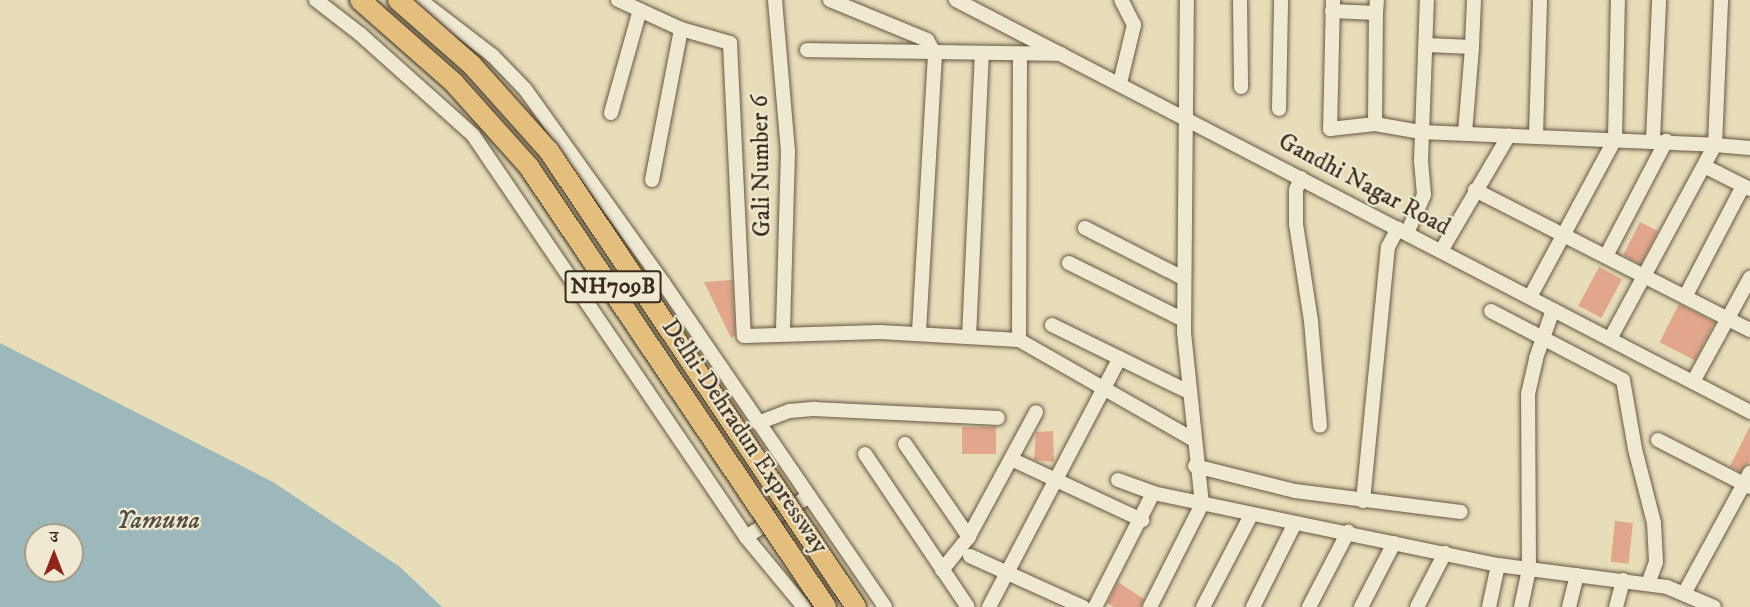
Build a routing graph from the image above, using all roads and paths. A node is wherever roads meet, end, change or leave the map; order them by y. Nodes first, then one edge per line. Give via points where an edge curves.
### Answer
1 (316, 0) edge
2 (360, 0) edge
3 (398, 0) edge
4 (420, 0) edge
5 (618, 0) edge
6 (775, 0) edge
7 (830, 0) edge
8 (956, 0) edge
9 (1121, 0) edge
10 (1187, 0) edge
11 (1240, 0) edge
12 (1281, 0) edge
13 (1427, 0) edge
14 (1474, 0) edge
15 (1540, 0) edge
16 (1618, 0) edge
17 (1659, 0) edge
18 (1721, 0) edge
19 (635, 5) edge
20 (1332, 5) edge
21 (1376, 7) edge
22 (681, 28) junction
23 (1426, 45) junction
24 (1472, 47) junction
25 (807, 50) dead end
26 (935, 54) junction
27 (982, 54) junction
28 (1020, 54) junction
29 (1063, 54) junction
30 (1120, 83) junction
31 (1241, 87) dead end
32 (1279, 109) dead end
33 (611, 113) dead end
34 (1187, 118) junction
35 (1375, 124) junction
36 (1421, 132) junction
37 (1465, 133) junction
38 (1509, 135) junction
39 (1536, 136) junction
40 (1615, 139) junction
41 (1659, 141) junction
42 (1715, 145) junction
43 (1750, 148) edge
44 (1706, 166) junction
45 (1301, 178) junction
46 (652, 180) dead end
47 (1747, 188) edge
48 (1474, 190) junction
49 (1085, 228) dead end
50 (1402, 231) junction
51 (1563, 235) junction
52 (1441, 251) junction
53 (1606, 256) junction
54 (1069, 263) dead end
55 (1645, 276) junction
56 (1184, 278) junction
57 (1750, 278) edge
58 (1530, 297) junction
59 (1685, 297) junction
60 (1553, 310) junction
61 (1491, 311) dead end
62 (1727, 318) junction
63 (1184, 320) junction
64 (1052, 325) dead end
65 (1750, 330) edge
66 (783, 333) junction
67 (919, 334) junction
68 (969, 337) junction
69 (1543, 338) junction
70 (1610, 339) junction
71 (1019, 340) junction
72 (1120, 358) junction
73 (1693, 382) junction
74 (1104, 390) junction
75 (1189, 392) junction
76 (1036, 412) dead end
77 (1750, 412) edge
78 (998, 418) dead end
79 (758, 423) junction
80 (1320, 426) dead end
81 (1194, 440) junction
82 (1658, 440) dead end
83 (905, 444) dead end
84 (865, 454) dead end
85 (1011, 459) junction
86 (1195, 466) junction
87 (1054, 478) junction
88 (1118, 480) dead end
89 (1748, 481) edge
90 (1154, 493) junction
91 (809, 496) junction
92 (1363, 501) junction
93 (1202, 504) junction
94 (1461, 512) dead end
95 (1251, 515) junction
96 (1142, 520) junction
97 (1295, 523) junction
98 (1348, 532) junction
99 (746, 537) junction
100 (969, 537) junction
101 (1394, 543) junction
102 (1445, 553) junction
103 (970, 556) dead end
104 (1498, 565) junction
105 (1529, 569) junction
106 (942, 570) junction
107 (1005, 572) junction
108 (1577, 575) junction
109 (1623, 580) junction
110 (1648, 584) junction
111 (1685, 592) junction
112 (804, 607) edge
113 (826, 607) edge
114 (856, 607) edge
115 (885, 607) edge
116 (968, 607) edge
117 (989, 607) edge
118 (1083, 607) edge
119 (1095, 607) edge
120 (1150, 607) edge
121 (1203, 607) edge
122 (1253, 607) edge
123 (1309, 607) edge
124 (1361, 607) edge
125 (1417, 607) edge
126 (1489, 607) edge
127 (1521, 607) edge
128 (1569, 607) edge
129 (1616, 607) edge
130 (1713, 607) edge

1 - 99 street via 473,135
2 - 113 highway, Delhi-Dehradun Expressway / NH709B, bridge via 454,83 529,166
3 - 114 highway, Delhi-Dehradun Expressway / NH709B, bridge via 472,65 549,151
4 - 79 street via 493,56 525,89
5 - 19 street
6 - 66 street, Gali Number 6 via 788,151
7 - 26 street via 927,40
8 - 29 street, Gandhi Nagar Road
9 - 30 street via 1134,26
10 - 34 street
11 - 31 street
12 - 32 street
13 - 23 street
14 - 24 street
15 - 39 street
16 - 40 street
17 - 41 street
18 - 42 street
19 - 22 street
19 - 33 street
20 - 21 street
20 - 35 street via 1330,129
21 - 35 street
22 - 46 street
22 - 66 street via 730,43 744,334 748,337
23 - 24 street
23 - 36 street
24 - 37 street
25 - 26 street
26 - 27 street
26 - 67 street
27 - 28 street
27 - 68 street
28 - 29 street
28 - 71 street
29 - 30 street, Gandhi Nagar Road
30 - 34 street, Gandhi Nagar Road
34 - 45 street, Gandhi Nagar Road
34 - 56 street
35 - 36 street
36 - 37 street
36 - 50 street via 1424,195
37 - 38 street
38 - 39 street
38 - 48 street
39 - 40 street
40 - 41 street
40 - 51 street
41 - 42 street
41 - 53 street
42 - 43 street
42 - 44 street
44 - 47 street
44 - 55 street
45 - 50 street, Gandhi Nagar Road
45 - 80 street via 1296,190 1296,224 1311,321
47 - 59 street
48 - 51 street
48 - 52 street
49 - 56 street
50 - 52 street, Gandhi Nagar Road
50 - 92 street via 1387,257
51 - 53 street
51 - 58 street
52 - 58 street, Gandhi Nagar Road
53 - 55 street
54 - 63 street
55 - 59 street
55 - 70 street
56 - 63 street
57 - 62 street
58 - 60 street, Gandhi Nagar Road
59 - 62 street
60 - 69 street
60 - 70 street, Gandhi Nagar Road
61 - 69 street
62 - 65 street
62 - 73 street
63 - 75 street
64 - 72 street
66 - 67 street
67 - 68 street
68 - 71 street
69 - 105 street via 1531,376 1526,415
69 - 110 street via 1623,380 1654,523 1656,562
70 - 73 street, Gandhi Nagar Road
71 - 74 street
72 - 74 street
72 - 75 street
73 - 77 street, Gandhi Nagar Road
74 - 81 street
74 - 87 street
75 - 81 street
76 - 85 street
78 - 79 street via 815,409 790,411
79 - 91 street
81 - 86 street
82 - 89 street
83 - 100 street
84 - 106 street
85 - 87 street
85 - 100 street
86 - 92 street via 1295,491
86 - 93 street
87 - 96 street
87 - 107 street
88 - 90 street
89 - 111 street
90 - 93 street
90 - 96 street
91 - 99 street
91 - 115 street
92 - 94 street
93 - 95 street
93 - 120 street
95 - 97 street
95 - 121 street
96 - 119 street
97 - 98 street
97 - 122 street
98 - 101 street
98 - 123 street
99 - 112 street
100 - 106 street
101 - 102 street
101 - 124 street
102 - 104 street
102 - 125 street
103 - 107 street
104 - 105 street
104 - 126 street
105 - 108 street
105 - 127 street
106 - 116 street
107 - 117 street
107 - 118 street
108 - 109 street
108 - 128 street
109 - 110 street
109 - 129 street
110 - 111 street
111 - 130 street

